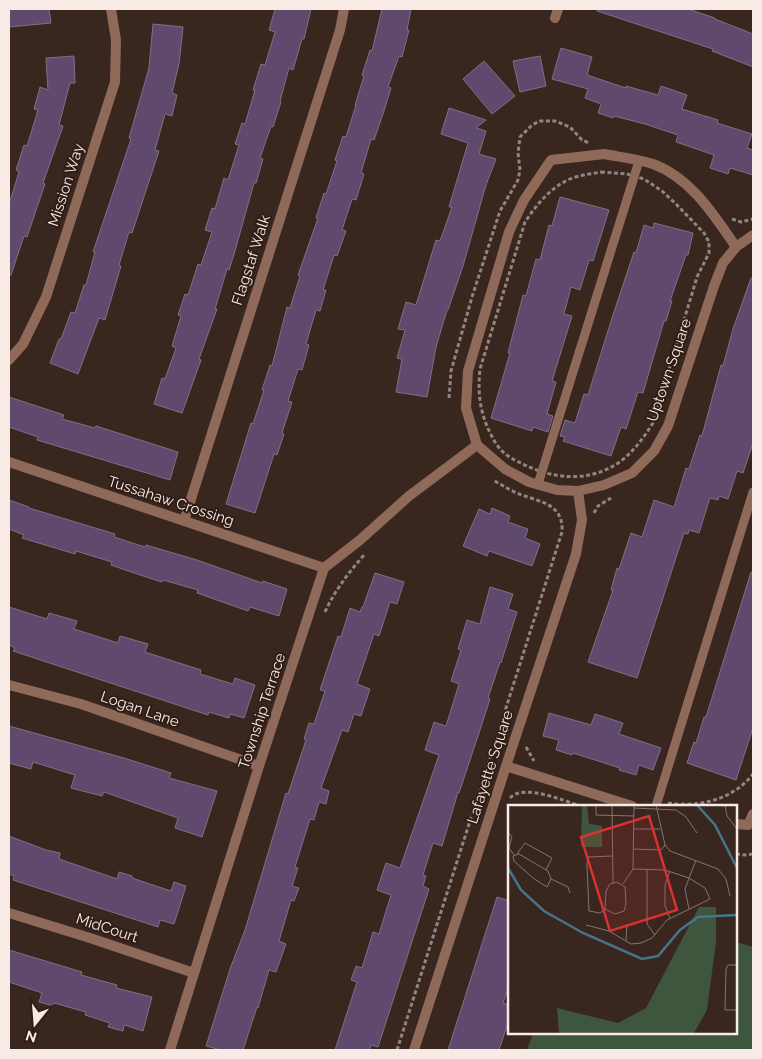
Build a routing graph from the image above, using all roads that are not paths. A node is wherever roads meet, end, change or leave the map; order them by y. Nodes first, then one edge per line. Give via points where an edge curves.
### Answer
1 (110, 9) edge
2 (344, 9) edge
3 (639, 161) junction
4 (753, 236) edge
5 (736, 247) junction
6 (9, 360) edge
7 (478, 445) junction
8 (9, 462) edge
9 (538, 484) junction
10 (578, 491) junction
11 (753, 492) edge
12 (184, 520) junction
13 (324, 568) junction
14 (9, 685) edge
15 (259, 766) junction
16 (506, 766) junction
17 (660, 804) edge
18 (629, 805) edge
19 (753, 814) edge
20 (737, 824) edge
21 (9, 913) edge
22 (194, 973) junction
23 (170, 1050) edge
24 (414, 1050) edge

1 - 6 street, Mission Way via 116,40 115,82 46,297 23,344
2 - 12 street, Flagstaf Walk
3 - 5 street via 654,164 679,178 708,207
3 - 7 street via 604,154 551,160 524,200 509,232 468,371 466,408
3 - 9 lane
4 - 5 street
5 - 10 street, Uptown Square via 723,263 668,426 654,451 632,473 604,485
7 - 9 street, Uptown Square via 505,469
7 - 13 street via 410,496
8 - 12 street, Tussahaw Crossing
9 - 10 street, Uptown Square via 557,490
10 - 16 street, Lafayette Square via 582,520 576,554
11 - 17 lane
12 - 13 street, Tussahaw Crossing
13 - 15 street, Township Terrace
14 - 15 street, Logan Lane via 81,704
15 - 22 street, Township Terrace
16 - 18 street
16 - 24 street, Lafayette Square
19 - 20 street via 748,825
21 - 22 street, MidCourt
22 - 23 street, Township Terrace

